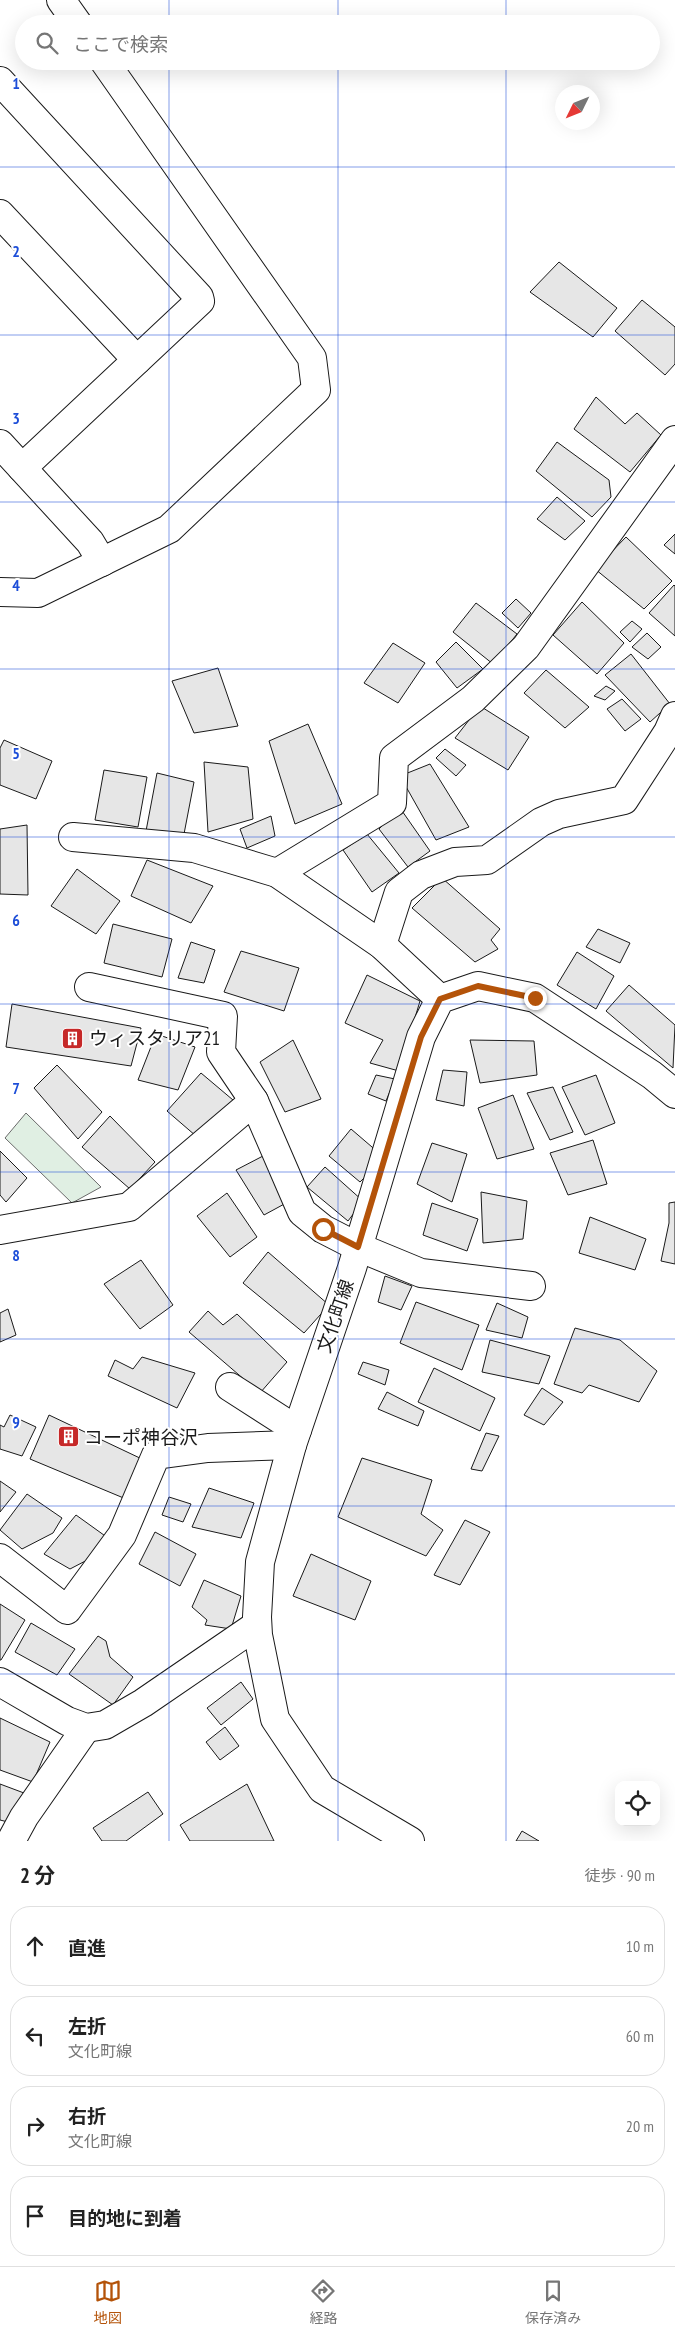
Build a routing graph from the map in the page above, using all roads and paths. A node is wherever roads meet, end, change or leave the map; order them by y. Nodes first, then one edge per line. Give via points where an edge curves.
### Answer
1 (61, 0) edge
2 (72, 15) edge
3 (110, 70) edge
4 (0, 81) edge
5 (0, 214) edge
6 (137, 360) junction
7 (675, 440) edge
8 (0, 444) edge
9 (22, 468) junction
10 (102, 562) junction
11 (0, 592) edge
12 (675, 716) edge
13 (73, 837) dead end
14 (277, 873) junction
15 (382, 945) junction
16 (89, 987) dead end
17 (440, 999) junction
18 (675, 1094) edge
19 (254, 1101) junction
20 (0, 1230) edge
21 (358, 1247) junction
22 (530, 1286) dead end
23 (230, 1387) dead end
24 (294, 1438) junction
25 (0, 1558) edge
26 (258, 1625) junction
27 (0, 1682) edge
28 (86, 1728) junction
29 (11, 1841) edge
30 (410, 1841) edge

1 - 2 street
3 - 10 street via 312,358 316,390 169,529
4 - 6 street via 199,297 200,302
5 - 6 street
6 - 9 street
7 - 14 street via 526,647 473,699 394,758 392,803
8 - 9 street
9 - 10 street via 90,542
10 - 11 street via 38,593
12 - 15 street via 624,800 559,814 541,822 487,860 455,862 421,874 398,892
13 - 14 street via 194,848
14 - 15 street
15 - 17 street
16 - 19 street via 223,1016 221,1052
17 - 18 street via 478,986 535,998 652,1075
17 - 21 street, 文化町線 via 421,1037
19 - 20 street via 129,1207
19 - 21 street via 302,1212 323,1229
21 - 22 street via 421,1273
21 - 24 street, 文化町線
23 - 24 street
24 - 25 street via 156,1455 122,1535 67,1610
24 - 26 street, 文化町線 via 260,1562
26 - 28 street via 143,1703 105,1725
26 - 30 street, 文化町線 via 275,1718 322,1789
27 - 28 street
28 - 29 street

